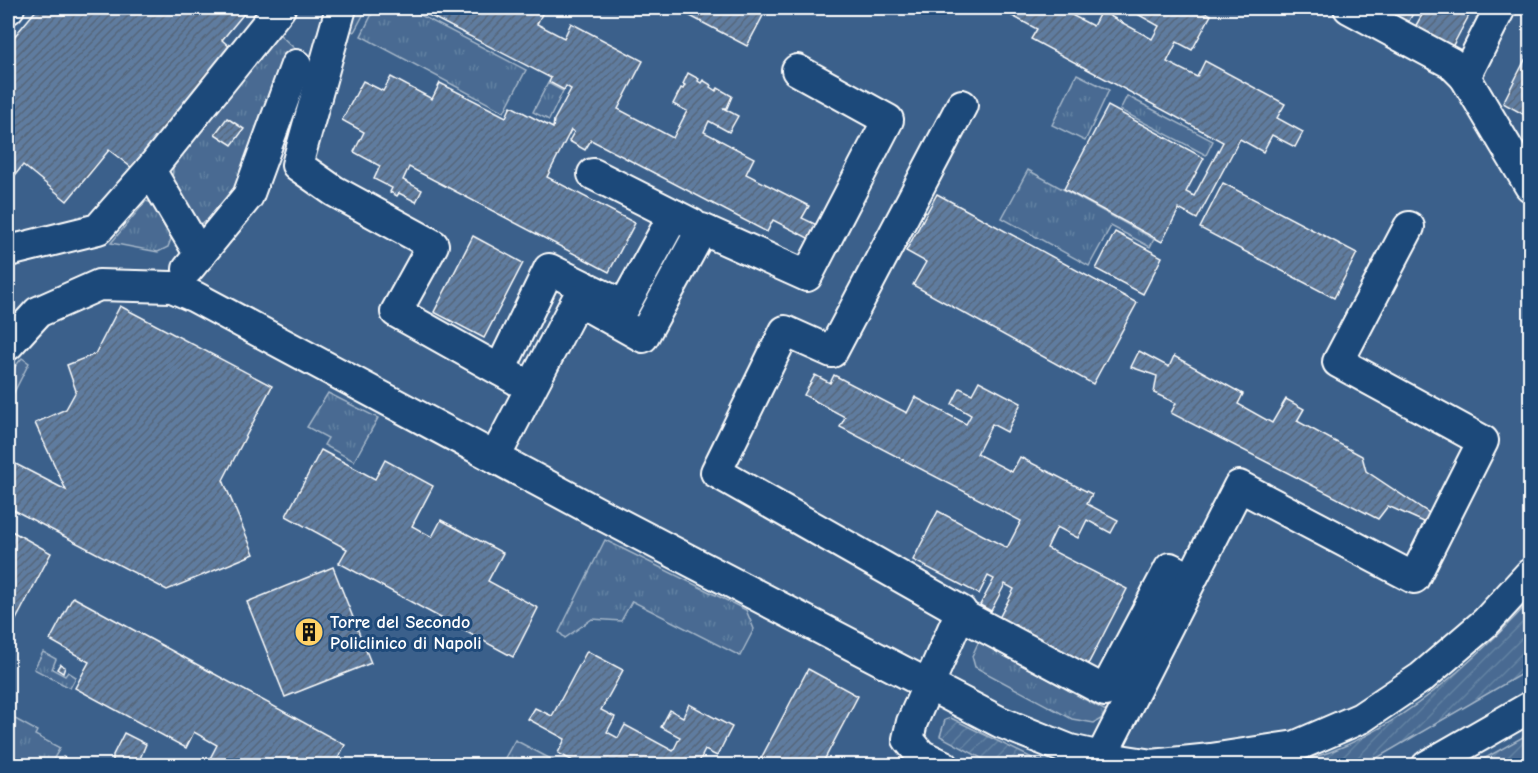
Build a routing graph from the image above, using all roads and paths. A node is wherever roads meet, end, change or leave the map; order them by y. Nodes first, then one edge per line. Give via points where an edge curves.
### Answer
1 (280, 8) edge
2 (340, 8) edge
3 (1349, 8) edge
4 (1500, 8) edge
5 (296, 65) dead end
6 (798, 70) dead end
7 (1465, 77) junction
8 (962, 105) dead end
9 (150, 170) junction
10 (593, 174) dead end
11 (1530, 186) edge
12 (674, 215) junction
13 (1409, 227) dead end
14 (702, 229) junction
15 (13, 250) dead end
16 (200, 255) junction
17 (172, 287) junction
18 (8, 345) edge
19 (500, 370) junction
20 (530, 387) junction
21 (495, 457) junction
22 (1530, 574) edge
23 (1191, 579) junction
24 (960, 614) junction
25 (941, 697) junction
26 (1530, 707) edge
27 (1101, 757) junction
28 (944, 765) edge
29 (964, 765) edge
30 (1427, 765) edge

1 - 9 lane
2 - 19 lane via 297,165 334,191 433,245 396,312
3 - 7 lane via 1452,63
4 - 7 lane
5 - 16 lane via 248,196
6 - 14 lane via 888,120 807,276
7 - 11 lane
8 - 24 lane via 832,352 785,331 716,472 961,611
9 - 15 lane via 98,229
9 - 16 lane
10 - 12 lane
12 - 14 lane
12 - 19 lane via 624,306 549,268
13 - 23 lane via 1338,362 1483,441 1414,579 1239,486
14 - 20 lane via 643,337 577,300
16 - 17 lane
17 - 18 lane via 99,285 39,312
17 - 21 lane
19 - 20 lane
20 - 21 lane
21 - 25 lane
22 - 27 lane via 1486,622 1422,677 1361,718 1296,746 1152,765
23 - 24 lane via 1170,568 1105,691
23 - 27 lane
24 - 25 lane
25 - 27 lane via 1070,750
25 - 28 lane via 912,722 908,739 921,755
25 - 29 lane via 926,730 927,740
26 - 30 lane

